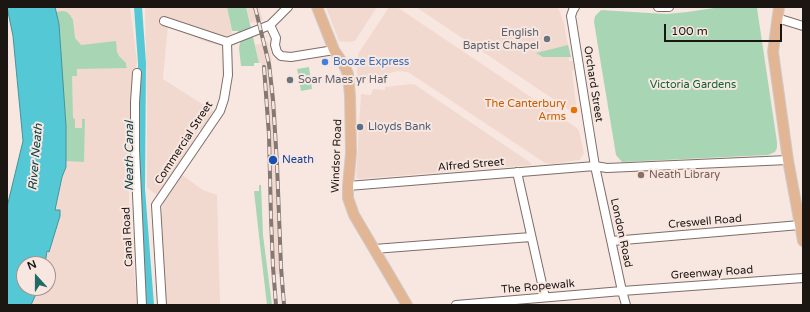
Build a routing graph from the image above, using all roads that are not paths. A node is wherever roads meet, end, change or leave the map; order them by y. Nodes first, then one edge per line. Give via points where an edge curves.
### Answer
1 (288, 7) edge
2 (316, 7) edge
3 (658, 7) edge
4 (669, 7) edge
5 (779, 7) edge
6 (573, 8) edge
7 (777, 18) junction
8 (164, 21) dead end
9 (270, 25) junction
10 (803, 26) edge
11 (226, 42) junction
12 (334, 50) junction
13 (137, 73) dead end
14 (788, 160) junction
15 (595, 166) junction
16 (517, 172) junction
17 (348, 186) junction
18 (800, 225) junction
19 (531, 237) junction
20 (612, 241) junction
21 (803, 241) edge
22 (374, 249) junction
23 (803, 278) edge
24 (622, 290) junction
25 (547, 300) edge
26 (142, 305) edge
27 (162, 305) edge
28 (407, 305) edge
29 (456, 305) edge
30 (626, 305) edge

1 - 9 street
2 - 12 main road, Windsor Road
3 - 4 street
5 - 7 main road
6 - 15 street, Orchard Street via 571,16
7 - 10 street
7 - 14 main road via 773,52
8 - 11 street
9 - 11 street
9 - 12 street via 276,38 277,52 281,56 291,57
11 - 27 street, Commercial Street via 228,75 220,111 156,205
12 - 17 main road, Windsor Road via 348,74 351,153
13 - 26 street, Canal Road via 135,150
14 - 15 street via 607,168
14 - 18 main road
15 - 16 street, Alfred Street
15 - 20 street, London Road
16 - 17 street, Alfred Street
16 - 19 street
17 - 22 main road, Windsor Road via 348,198 354,215
18 - 20 street, Creswell Road
18 - 21 main road
19 - 22 street
19 - 25 street
20 - 24 street, London Road
22 - 28 main road, Windsor Road
23 - 24 street, Greenway Road
24 - 25 street, The Ropewalk
24 - 30 street, London Road
25 - 29 street, The Ropewalk

